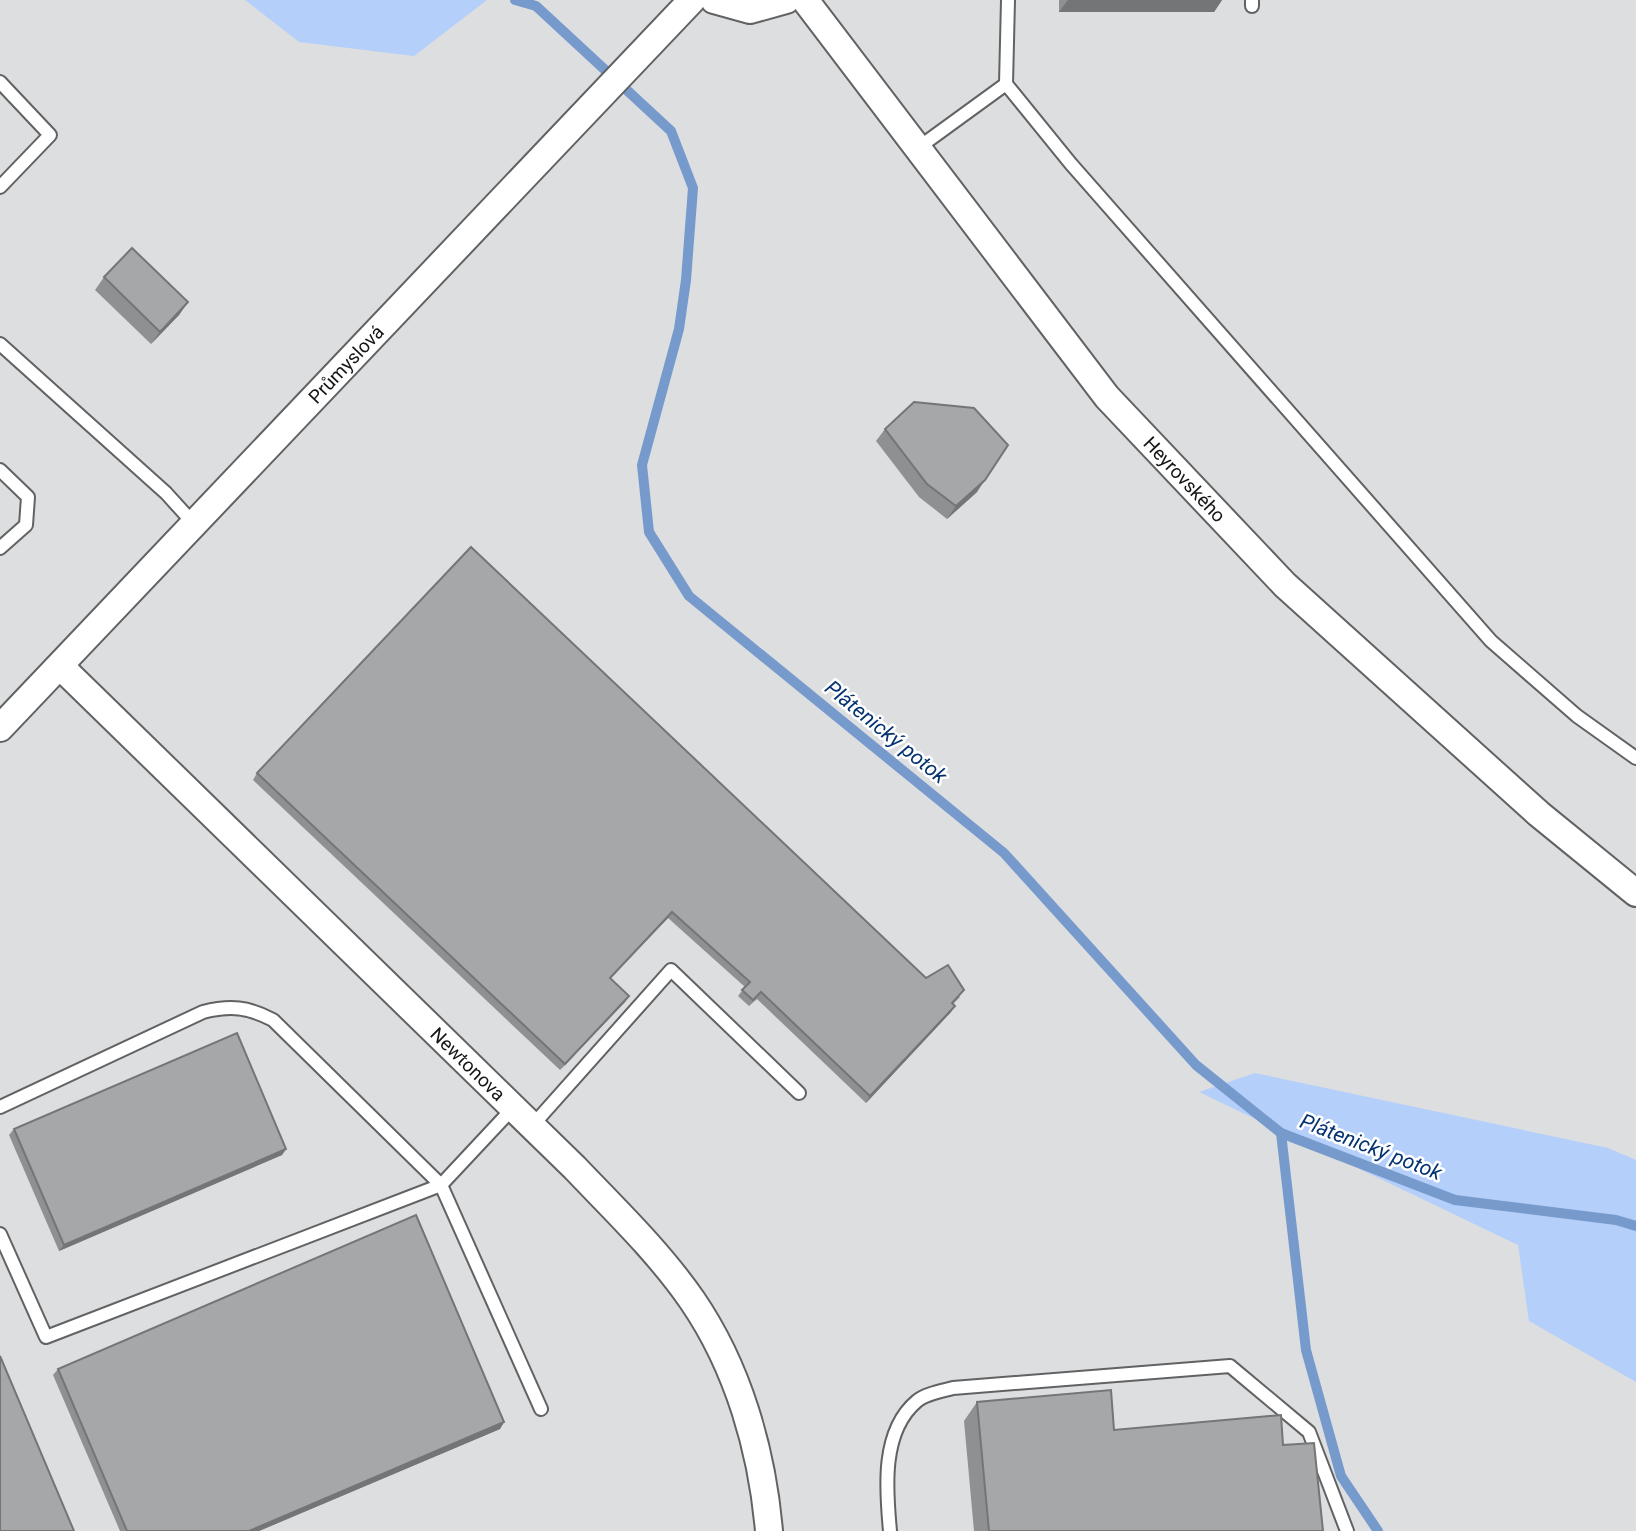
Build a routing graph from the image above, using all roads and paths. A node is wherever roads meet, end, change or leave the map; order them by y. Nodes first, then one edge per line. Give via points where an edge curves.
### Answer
1 (692, 0) edge
2 (714, 0) edge
3 (786, 0) edge
4 (806, 0) edge
5 (1007, 0) edge
6 (0, 82) edge
7 (1006, 84) junction
8 (918, 148) junction
9 (0, 187) edge
10 (0, 344) edge
11 (0, 470) edge
12 (195, 525) junction
13 (0, 548) edge
14 (60, 666) junction
15 (0, 729) edge
16 (1636, 758) edge
17 (1636, 893) edge
18 (799, 1093) dead end
19 (0, 1107) edge
20 (523, 1117) junction
21 (441, 1185) junction
22 (0, 1234) edge
23 (541, 1409) dead end
24 (769, 1531) edge
25 (890, 1531) edge
26 (1348, 1531) edge

1 - 12 street, Průmyslová
2 - 3 street via 750,10
4 - 8 street, Heyrovského
5 - 7 lane
6 - 9 lane via 50,135
7 - 8 lane
7 - 16 lane via 1071,164 1491,641 1577,716
8 - 17 street, Heyrovského via 1107,397 1285,584 1539,814
10 - 12 lane via 166,493
11 - 13 lane via 28,497 26,525
12 - 14 street, Průmyslová
14 - 15 street, Průmyslová
14 - 20 street, Newtonova
18 - 20 lane via 671,970
19 - 21 lane via 203,1012 225,1007 252,1009 273,1020
20 - 21 lane
20 - 24 street, Newtonova via 648,1244 692,1300 721,1349 757,1451
21 - 22 lane via 46,1337
21 - 23 lane
25 - 26 lane via 887,1489 895,1427 918,1400 953,1388 1230,1366 1309,1432

